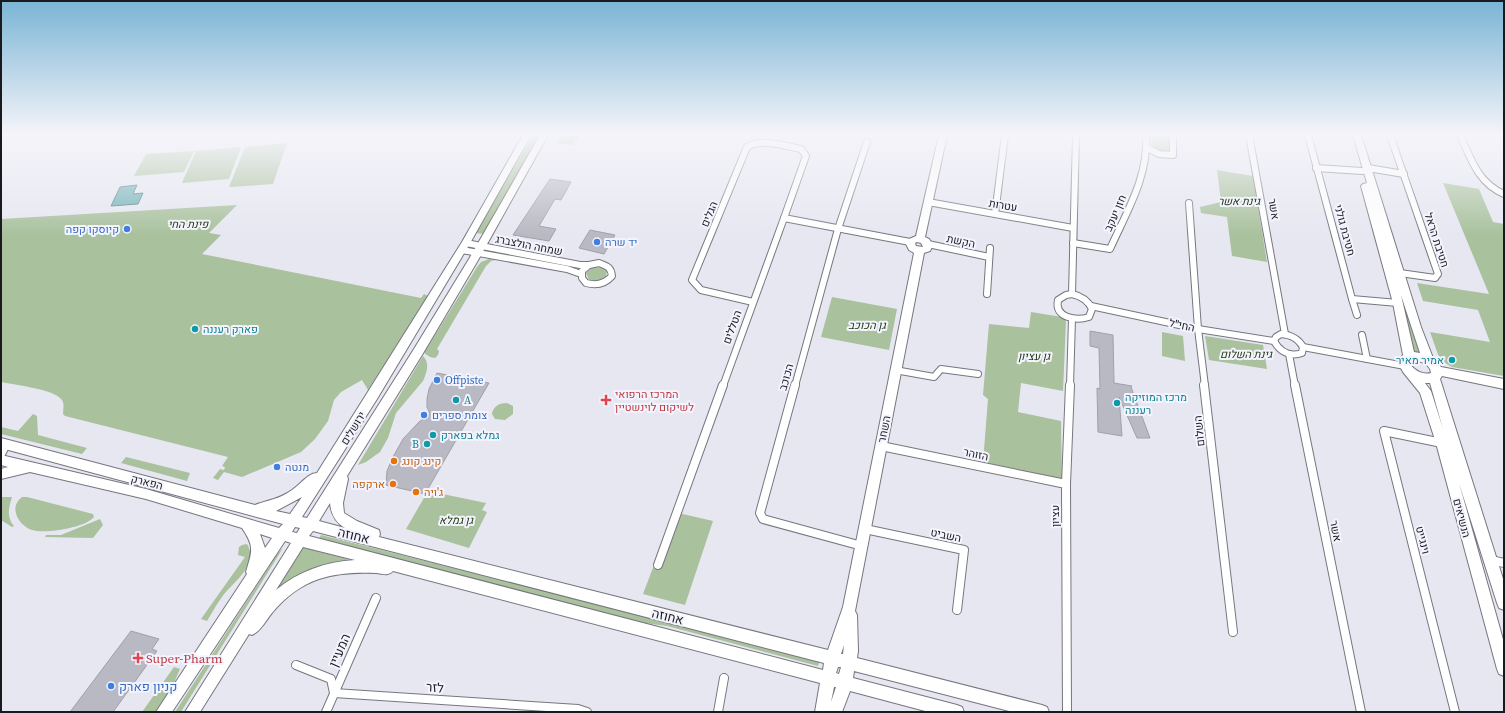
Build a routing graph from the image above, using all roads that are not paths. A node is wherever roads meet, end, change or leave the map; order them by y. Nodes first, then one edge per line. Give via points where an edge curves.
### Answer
1 (508, 168) edge
2 (525, 168) edge
3 (738, 168) edge
4 (802, 168) edge
5 (858, 168) edge
6 (936, 168) edge
7 (1001, 168) edge
8 (1075, 168) edge
9 (1144, 168) edge
10 (1256, 168) edge
11 (1316, 168) edge
12 (1323, 168) edge
13 (1402, 168) edge
14 (1476, 168) edge
15 (1365, 170) junction
16 (1404, 174) junction
17 (1504, 194) edge
18 (928, 202) junction
19 (1189, 203) dead end
20 (995, 214) junction
21 (784, 218) junction
22 (1073, 228) junction
23 (838, 229) junction
24 (910, 242) joint
25 (1073, 243) junction
26 (922, 245) junction
27 (464, 247) junction
28 (990, 248) dead end
29 (479, 249) junction
30 (989, 257) junction
31 (589, 265) junction
32 (1400, 273) junction
33 (581, 274) junction
34 (987, 294) dead end
35 (1072, 294) junction
36 (1352, 299) junction
37 (753, 302) junction
38 (1398, 303) junction
39 (1091, 306) junction
40 (1357, 315) dead end
41 (1072, 319) junction
42 (1198, 329) junction
43 (1285, 334) junction
44 (1362, 335) dead end
45 (1274, 341) junction
46 (1303, 347) junction
47 (1289, 354) junction
48 (1367, 359) junction
49 (1429, 361) junction
50 (1408, 365) junction
51 (895, 370) junction
52 (978, 374) dead end
53 (1436, 374) junction
54 (1504, 384) edge
55 (1442, 444) junction
56 (881, 446) junction
57 (2, 447) edge
58 (1, 460) edge
59 (331, 463) junction
60 (347, 465) junction
61 (36, 468) junction
62 (1, 474) edge
63 (1066, 484) junction
64 (252, 510) junction
65 (293, 520) junction
66 (246, 523) junction
67 (310, 524) junction
68 (865, 529) junction
69 (283, 535) junction
70 (300, 540) junction
71 (862, 546) junction
72 (437, 557) junction
73 (1491, 560) junction
74 (1504, 563) edge
75 (658, 564) dead end
76 (435, 575) junction
77 (250, 581) junction
78 (376, 598) dead end
79 (1504, 603) edge
80 (850, 607) junction
81 (957, 610) dead end
82 (1233, 632) dead end
83 (832, 658) junction
84 (226, 659) junction
85 (849, 662) junction
86 (296, 665) dead end
87 (1504, 669) edge
88 (724, 678) dead end
89 (828, 678) junction
90 (846, 683) junction
91 (334, 693) junction
92 (163, 712) edge
93 (192, 712) edge
94 (326, 712) edge
95 (587, 712) edge
96 (718, 712) edge
97 (822, 712) edge
98 (835, 712) edge
99 (957, 712) edge
100 (1042, 712) edge
101 (1067, 712) edge
102 (1361, 712) edge
103 (1455, 712) edge

1 - 27 main road, ירושלים
2 - 29 main road, ירושלים
3 - 37 street, הגלים via 692,280 701,290
4 - 21 street, הגלים
5 - 23 street, הכוכב
6 - 18 main road, השחר
7 - 20 street
8 - 22 street
9 - 25 street, חזן יעקב via 1142,178 1110,250
10 - 43 street, אשר
11 - 36 street, חטיבת גולני
12 - 15 street
13 - 16 street, חטיבת הראל
14 - 17 street via 1482,180 1493,191
15 - 16 street
15 - 32 main road, הנשיאים
15 - 38 main road, הנשיאים
16 - 32 street, חטיבת הראל via 1438,274 1435,278
18 - 20 street, עטרות
18 - 26 main road, השחר
19 - 42 street, השלום
20 - 22 street, עטרות
21 - 23 street
21 - 37 street, הטללים
22 - 25 street
23 - 24 street
23 - 71 street, הכוכב via 760,513 763,519
24 - 26 main road via 915,239
25 - 35 street
26 - 30 street, הקשת
26 - 51 main road, השחר
27 - 29 street, שמחה הולצברג
27 - 59 main road, ירושלים
28 - 30 street, הקשת
29 - 31 street, שמחה הולצברג
29 - 33 street, שמחה הולצברג
29 - 60 main road, ירושלים
30 - 34 street, הקשת
31 - 33 street
31 - 33 street via 599,263 608,266 612,276 605,283 595,285 583,281
32 - 49 main road, הנשיאים
35 - 39 street via 1083,298
35 - 41 street via 1061,297 1056,303 1059,311
36 - 38 street
36 - 40 street, חטיבת גולני
37 - 75 street, הטללים
38 - 50 main road, הנשיאים
39 - 41 street via 1089,317
39 - 42 street, החי"ל
41 - 63 street, עציון
42 - 45 street, החי"ל
42 - 82 street, השלום
43 - 45 street via 1278,335
43 - 46 street via 1299,340
44 - 48 street
45 - 47 street via 1279,349
46 - 47 street via 1298,354
46 - 48 street
47 - 102 street, אשר
48 - 50 street
49 - 50 main road via 1415,356
49 - 53 main road via 1435,366
50 - 53 main road via 1423,378
50 - 55 main road, הנשיאים via 1425,391
51 - 52 street via 934,377 941,370
51 - 56 main road, השחר
53 - 54 main road
53 - 73 main road, הנשיאים via 1465,482
55 - 87 main road, הנשיאים
55 - 103 street, וינגייט via 1384,432
56 - 63 street, הזוהר
56 - 68 main road, השחר
57 - 64 main road, הפארק
58 - 61 main road, הפארק
59 - 64 main road via 291,499 273,507
59 - 65 main road, ירושלים
60 - 67 main road, ירושלים
60 - 72 main road via 336,502 340,518 352,526
61 - 62 main road via 22,468
61 - 66 main road, הפארק via 146,494
63 - 101 street, עציון
64 - 65 main road, הפארק
65 - 67 main road, אחוזה
65 - 69 main road, ירושלים
66 - 69 main road, הפארק
66 - 77 main road via 256,536 259,549
67 - 70 main road, ירושלים
67 - 72 main road, אחוזה
68 - 71 main road, השחר
68 - 81 street, השביט via 964,550
69 - 70 main road, אחוזה
69 - 77 main road, ירושלים
70 - 76 main road, אחוזה
70 - 84 main road, ירושלים
71 - 80 main road, השחר
72 - 83 main road, אחוזה
73 - 74 street
73 - 79 main road, הנשיאים
76 - 84 main road via 364,566 333,568 311,575 277,597
76 - 89 main road, אחוזה
77 - 92 main road, ירושלים
78 - 91 street, המעיין
80 - 83 main road, השחר
80 - 85 main road, השחר
83 - 85 main road, אחוזה
83 - 89 main road, השחר
84 - 93 main road, ירושלים
85 - 90 main road, השחר
85 - 100 main road, אחוזה
86 - 91 street via 331,679
88 - 96 street
89 - 90 main road, אחוזה
89 - 97 main road, השחר
90 - 98 main road, השחר
90 - 99 main road, אחוזה
91 - 94 street, המעיין
91 - 95 street, לזר

